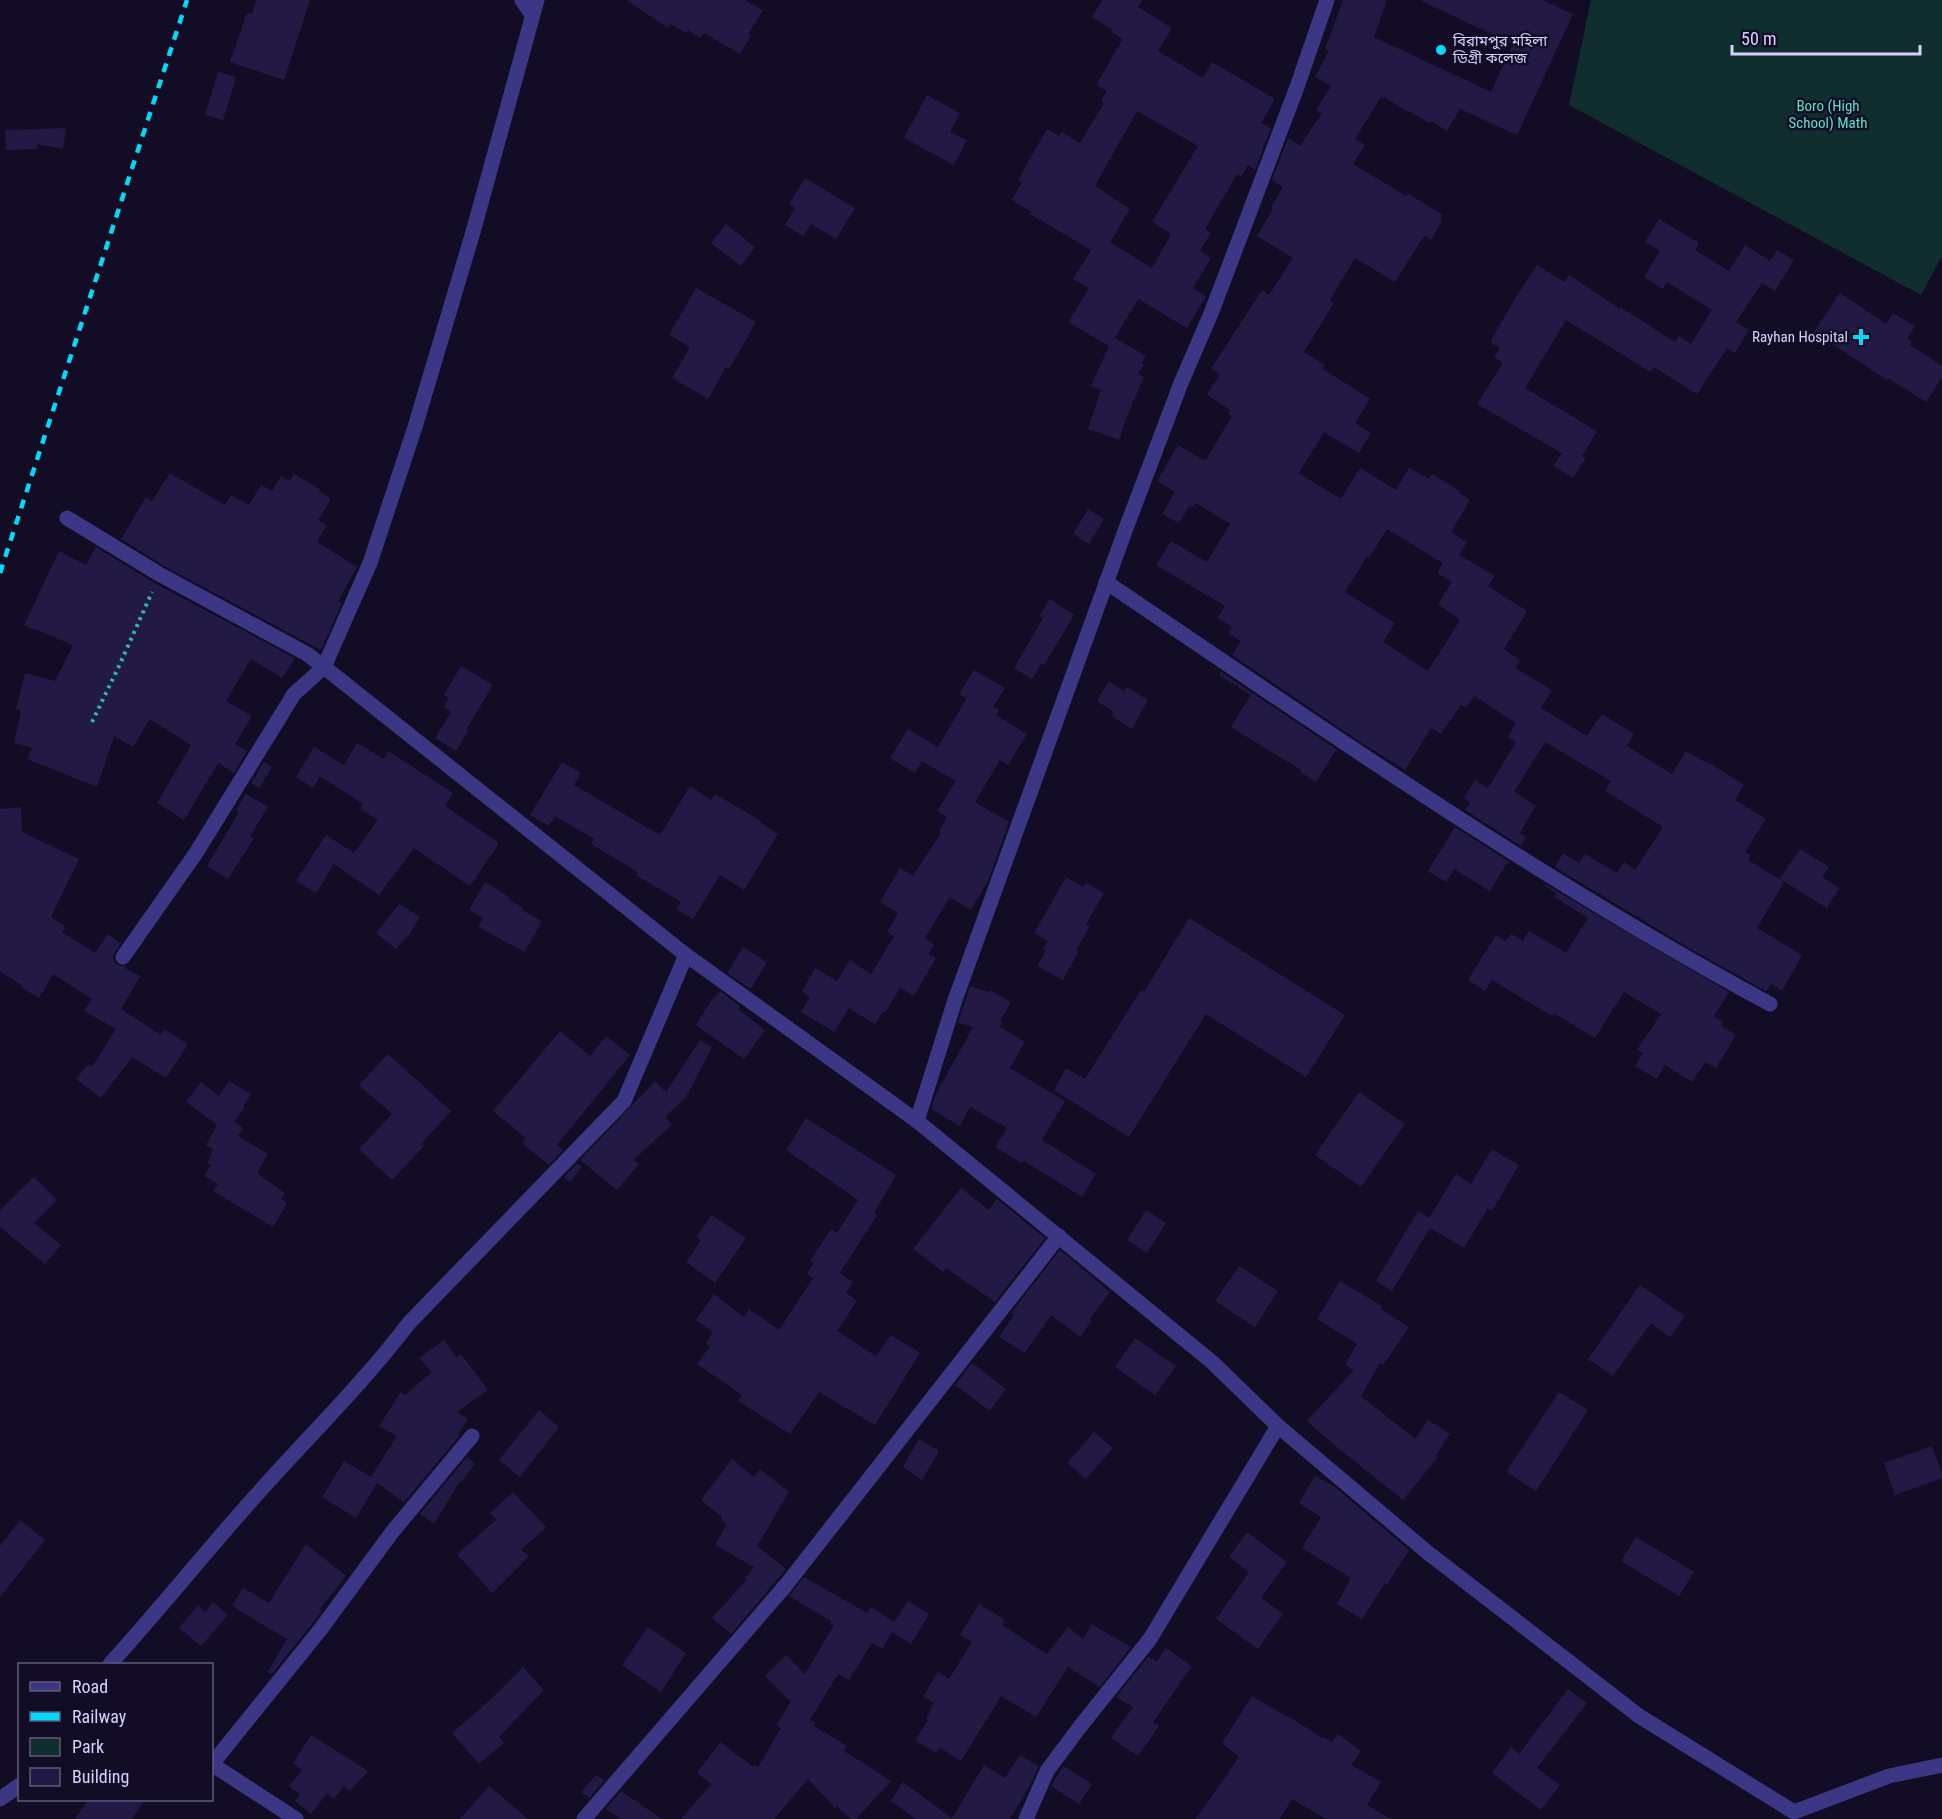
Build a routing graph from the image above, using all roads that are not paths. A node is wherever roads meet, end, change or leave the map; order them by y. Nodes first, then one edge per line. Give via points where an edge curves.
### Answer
1 (522, 0) edge
2 (537, 0) edge
3 (1327, 0) edge
4 (532, 15) junction
5 (67, 518) dead end
6 (1106, 582) junction
7 (324, 667) junction
8 (686, 955) junction
9 (123, 957) dead end
10 (1770, 1004) dead end
11 (917, 1121) junction
12 (1059, 1236) junction
13 (1278, 1426) junction
14 (472, 1436) dead end
15 (112, 1663) edge
16 (213, 1764) edge
17 (1942, 1765) edge
18 (213, 1766) edge
19 (18, 1786) edge
20 (0, 1799) edge
21 (1791, 1816) edge
22 (296, 1819) edge
23 (584, 1819) edge
24 (1026, 1819) edge

1 - 4 street
2 - 4 street
3 - 6 street via 1293,98
4 - 7 street via 415,427 370,563
5 - 7 street
6 - 10 street via 1574,892
6 - 11 street via 955,1000
7 - 8 street
7 - 9 street via 294,694 196,853
8 - 11 street
8 - 15 street via 624,1101 408,1323 386,1353
11 - 12 street
12 - 13 street via 1212,1362
12 - 23 street via 786,1585
13 - 21 street via 1427,1552 1639,1716
13 - 24 street via 1150,1639 1047,1771
14 - 16 street via 393,1531
17 - 21 street via 1889,1776
18 - 22 street
19 - 20 street

